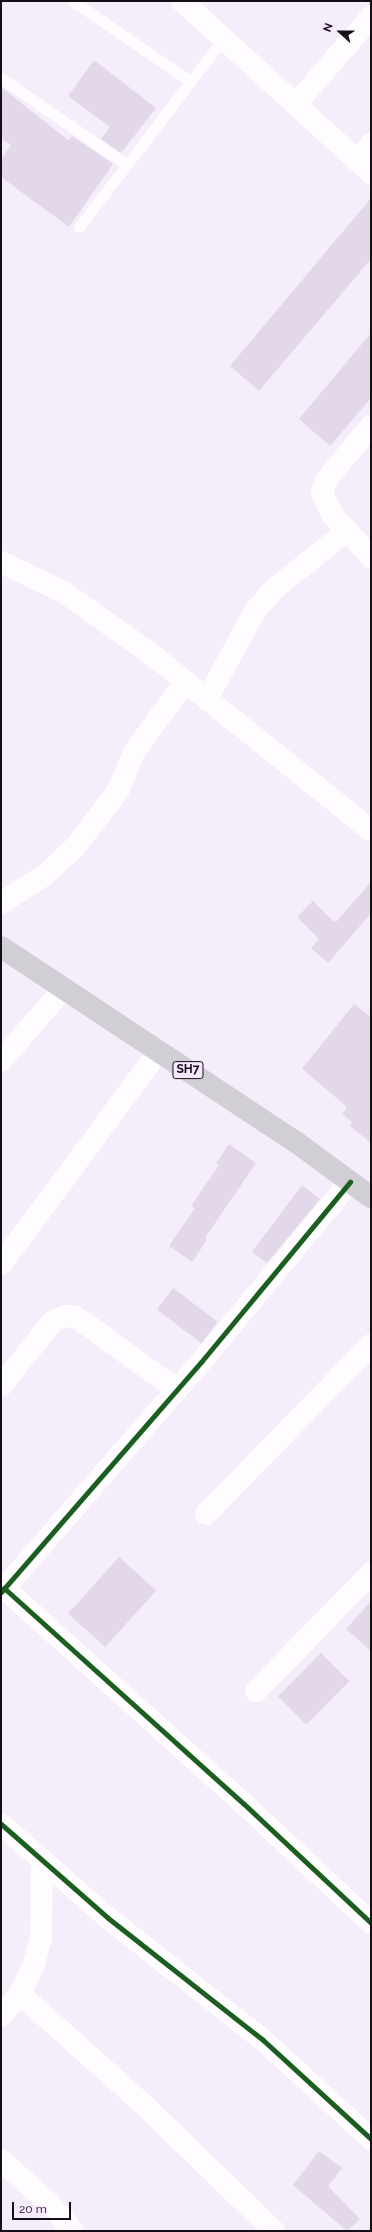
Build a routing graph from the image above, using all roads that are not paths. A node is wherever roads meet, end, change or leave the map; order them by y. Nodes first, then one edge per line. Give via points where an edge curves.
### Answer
1 (74, 1) edge
2 (182, 1) edge
3 (371, 17) edge
4 (224, 38) junction
5 (1, 78) edge
6 (190, 81) junction
7 (296, 104) junction
8 (367, 159) edge
9 (127, 164) junction
10 (80, 227) dead end
11 (371, 426) edge
12 (347, 530) junction
13 (371, 557) edge
14 (1, 562) edge
15 (186, 682) junction
16 (206, 698) junction
17 (371, 830) edge
18 (1, 903) edge
19 (1, 947) edge
20 (64, 988) junction
21 (159, 1051) junction
22 (1, 1061) edge
23 (350, 1182) junction
24 (371, 1197) edge
25 (1, 1264) edge
26 (371, 1345) edge
27 (1, 1386) edge
28 (177, 1390) junction
29 (206, 1514) dead end
30 (371, 1573) edge
31 (3, 1590) edge
32 (256, 1691) dead end
33 (1, 1824) edge
34 (42, 1863) junction
35 (371, 1923) edge
36 (20, 1994) junction
37 (1, 2016) edge
38 (371, 2139) edge
39 (1, 2160) edge
40 (73, 2231) edge
41 (274, 2231) edge

1 - 6 lane
2 - 4 street
3 - 7 street
4 - 6 lane
4 - 7 street
5 - 9 lane
6 - 9 lane
7 - 8 street
9 - 10 lane
11 - 12 street via 327,479 322,492 332,514
12 - 13 street
12 - 16 street via 273,590 255,611
14 - 15 street via 65,593
15 - 16 street
15 - 18 street via 134,752 118,791 74,848 45,875
16 - 17 street
19 - 20 main road, SH7
20 - 21 main road, SH7
20 - 22 street
21 - 23 main road, SH7 via 296,1142
21 - 25 street
23 - 24 main road, SH7
23 - 28 street
26 - 29 street
27 - 28 street via 53,1321 66,1316 75,1317 89,1326
28 - 31 street
30 - 32 street
31 - 35 street via 238,1799
33 - 34 street
34 - 36 street via 41,1937 34,1964
34 - 38 street via 263,2040
36 - 37 street
36 - 41 street via 143,2104
39 - 40 street via 49,2203

